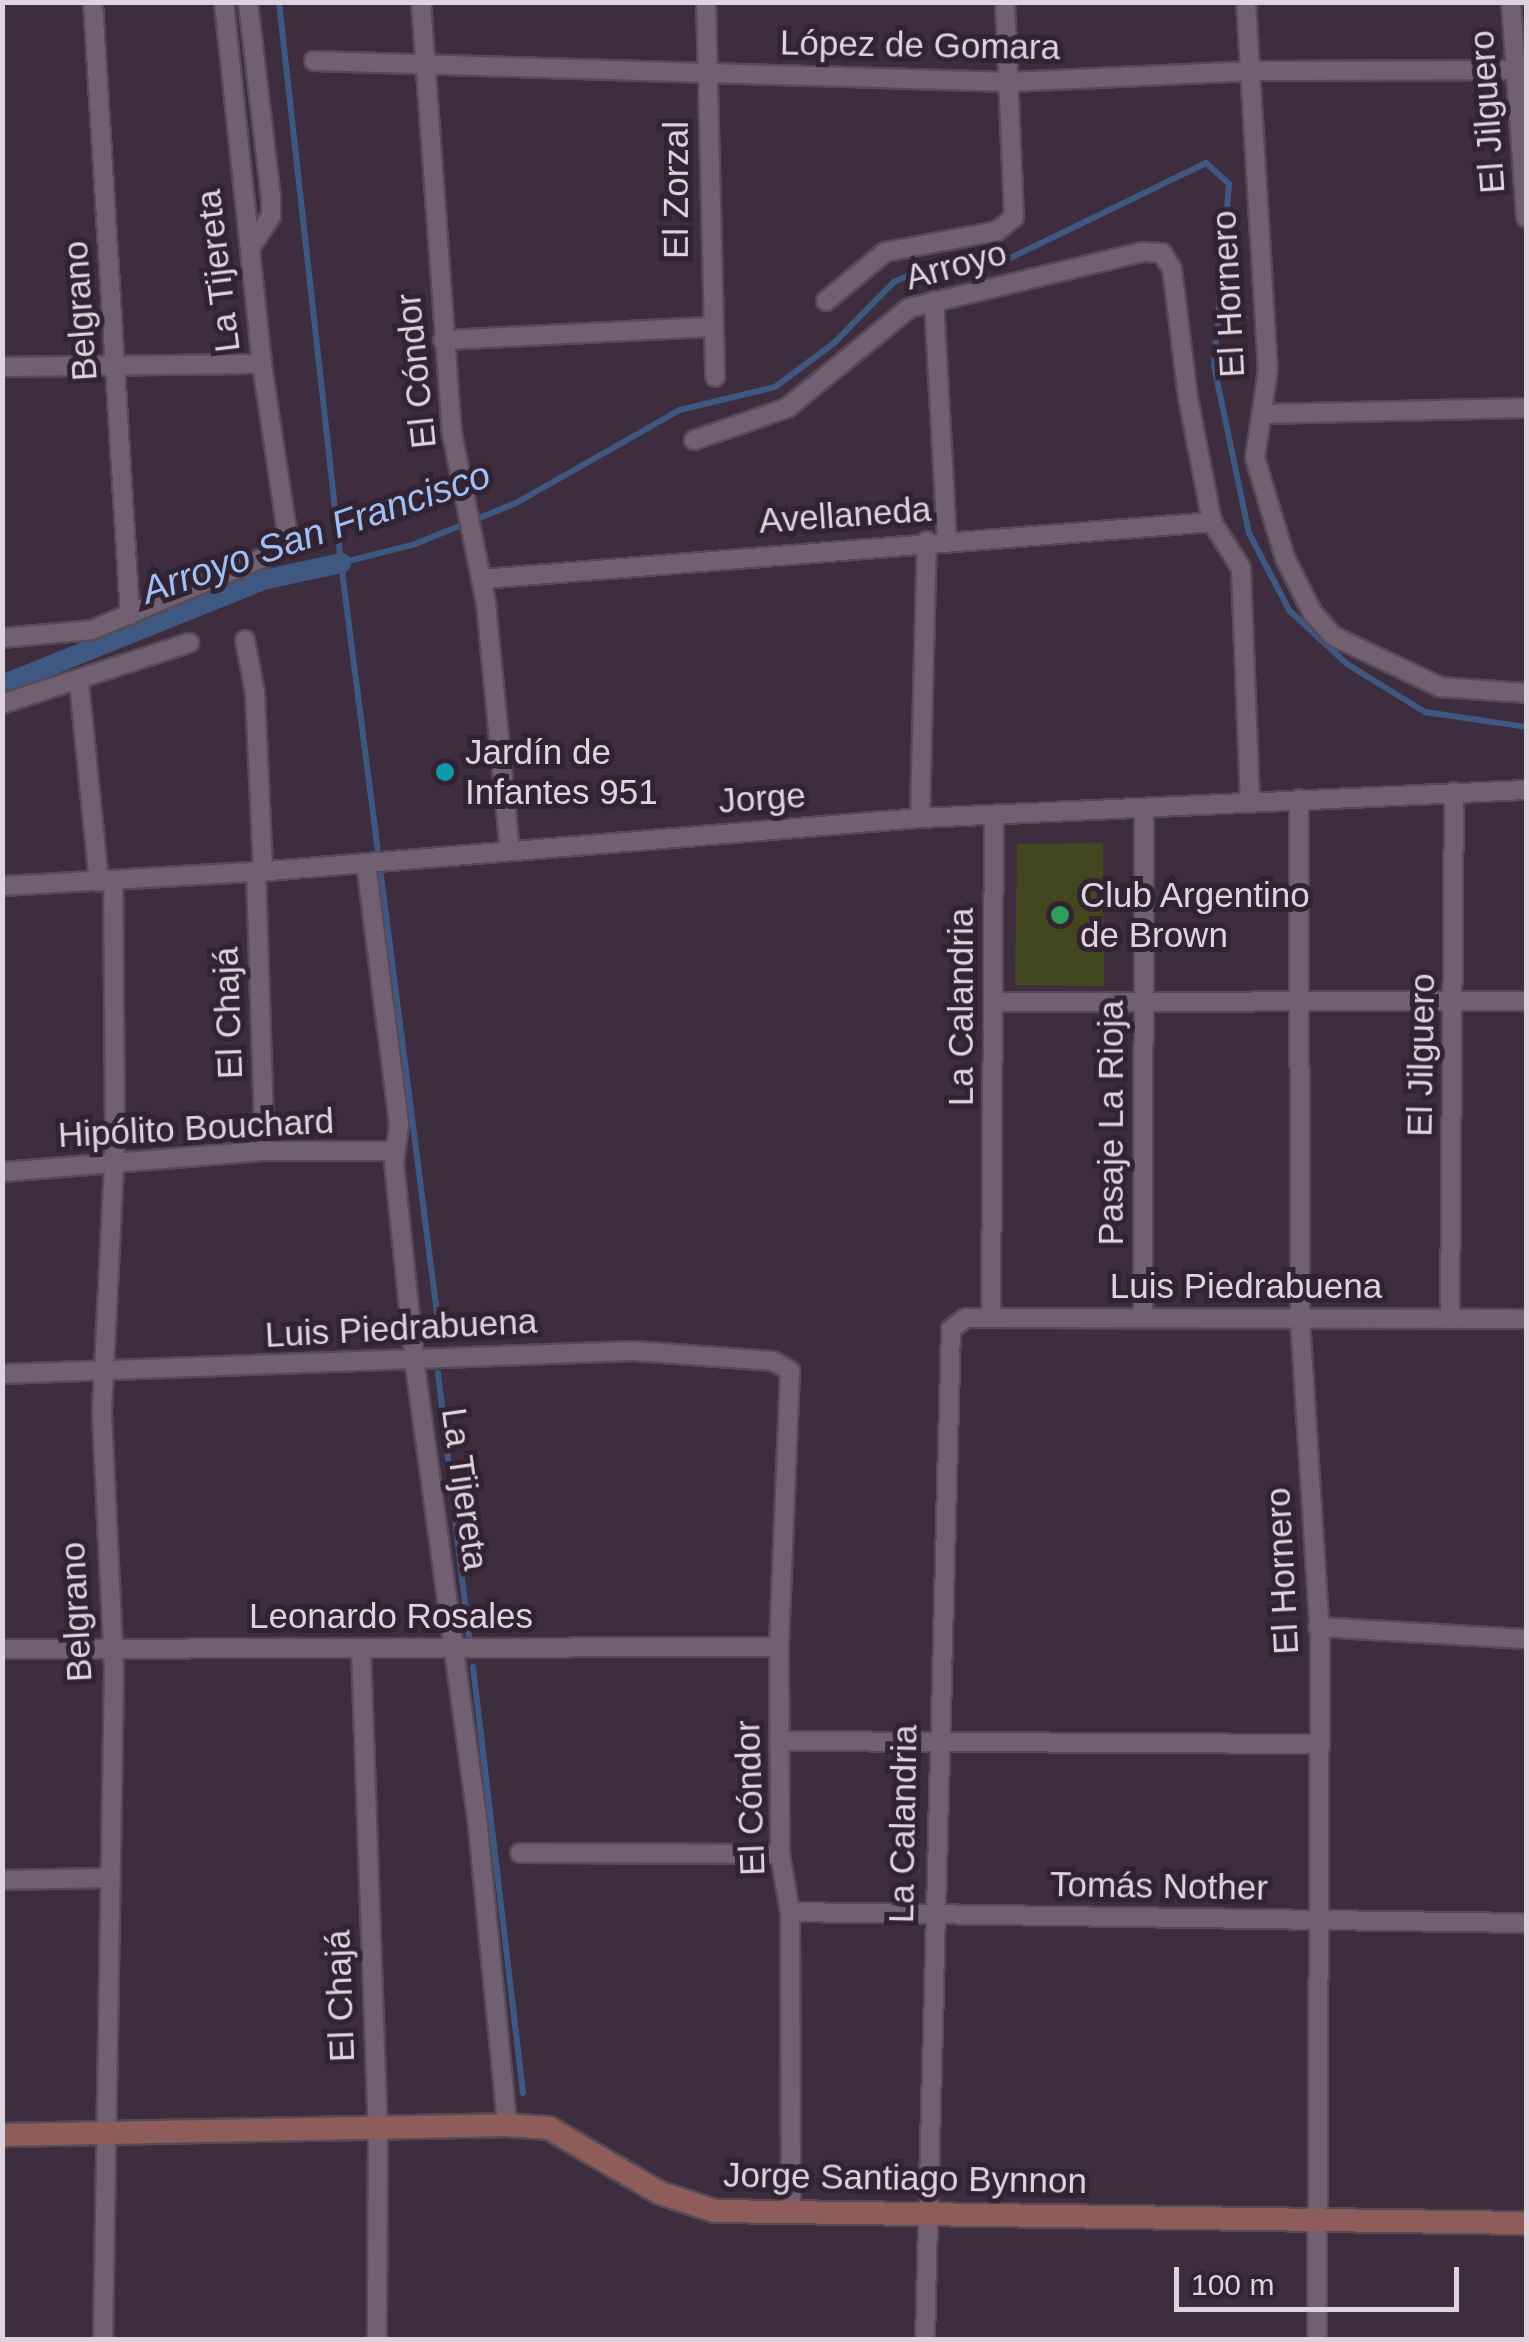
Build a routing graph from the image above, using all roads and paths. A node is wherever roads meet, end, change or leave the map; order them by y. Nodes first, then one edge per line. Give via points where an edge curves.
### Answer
1 (93, 2) edge
2 (224, 2) edge
3 (248, 2) edge
4 (421, 2) edge
5 (706, 2) edge
6 (1005, 2) edge
7 (1246, 2) edge
8 (1511, 2) edge
9 (314, 61) dead end
10 (425, 65) junction
11 (1522, 70) edge
12 (1248, 72) junction
13 (708, 74) junction
14 (1008, 82) junction
15 (1526, 218) edge
16 (250, 248) junction
17 (1152, 250) joint
18 (826, 301) dead end
19 (934, 301) junction
20 (710, 327) junction
21 (443, 340) junction
22 (262, 364) junction
23 (2, 367) edge
24 (116, 368) junction
25 (714, 377) dead end
26 (1526, 408) edge
27 (1262, 414) junction
28 (694, 440) dead end
29 (1212, 522) junction
30 (947, 540) junction
31 (927, 541) junction
32 (482, 578) junction
33 (130, 615) junction
34 (2, 638) edge
35 (245, 640) dead end
36 (189, 643) dead end
37 (79, 682) junction
38 (1526, 693) edge
39 (2, 704) edge
40 (1526, 790) edge
41 (1454, 792) junction
42 (1250, 798) junction
43 (1299, 799) junction
44 (1144, 808) junction
45 (994, 816) junction
46 (920, 818) junction
47 (510, 850) junction
48 (378, 862) junction
49 (260, 872) junction
50 (106, 882) junction
51 (2, 886) edge
52 (1143, 999) junction
53 (1454, 999) junction
54 (1300, 1000) junction
55 (1526, 1001) edge
56 (994, 1002) junction
57 (394, 1151) junction
58 (265, 1152) junction
59 (112, 1164) junction
60 (2, 1172) edge
61 (966, 1318) joint
62 (991, 1318) junction
63 (1143, 1318) junction
64 (1450, 1319) junction
65 (1526, 1319) edge
66 (1300, 1320) junction
67 (414, 1358) junction
68 (103, 1373) junction
69 (2, 1374) edge
70 (792, 1380) joint
71 (1318, 1627) junction
72 (1526, 1640) edge
73 (779, 1647) junction
74 (111, 1648) junction
75 (2, 1649) edge
76 (361, 1650) junction
77 (454, 1650) junction
78 (779, 1741) junction
79 (937, 1741) junction
80 (1319, 1744) junction
81 (520, 1853) dead end
82 (780, 1854) junction
83 (110, 1878) junction
84 (2, 1880) edge
85 (790, 1912) junction
86 (934, 1913) junction
87 (1322, 1923) junction
88 (1526, 1923) edge
89 (507, 2125) junction
90 (378, 2128) junction
91 (2, 2135) edge
92 (106, 2135) junction
93 (791, 2213) junction
94 (926, 2214) junction
95 (1318, 2220) junction
96 (1526, 2223) edge
97 (104, 2340) edge
98 (377, 2340) edge
99 (925, 2340) edge
100 (1317, 2340) edge

1 - 24 street, Belgrano
2 - 16 street, La Tijereta
3 - 16 street via 271,198 271,216
4 - 10 street, El Cóndor
5 - 13 street, El Zorzal
6 - 14 street
7 - 12 street, El Hornero
8 - 11 street, El Jilguero
9 - 10 street, López de Gomara
10 - 13 street, López de Gomara
10 - 21 street, El Cóndor
11 - 12 street, López de Gomara
11 - 15 street, El Jilguero
12 - 14 street, López de Gomara
12 - 27 street, El Hornero via 1268,369
13 - 14 street, López de Gomara
13 - 20 street, El Zorzal
14 - 18 street via 1014,218 1009,225 885,252
16 - 22 street, La Tijereta
17 - 19 street, Arroyo
17 - 29 street, El Hornero via 1172,269
19 - 28 street, Arroyo via 882,324 811,391 766,420
19 - 30 street
20 - 21 street
20 - 25 street, El Zorzal
21 - 32 street, El Cóndor via 461,485
22 - 24 street
22 - 33 street, La Tijereta via 287,532 274,554
23 - 24 street
24 - 33 street, Belgrano
26 - 27 street
27 - 38 street, El Hornero via 1255,458 1260,488 1285,558 1322,626 1440,687
29 - 30 street, Avellaneda
29 - 42 street, El Hornero via 1241,568
30 - 31 street, Avellaneda
31 - 32 street, Avellaneda
31 - 46 street
32 - 47 street, El Cóndor
33 - 34 street via 74,634
35 - 49 street, El Chajá via 255,693
36 - 37 street
37 - 39 street
37 - 50 street, Belgrano
40 - 41 street, Jorge
41 - 43 street, Jorge
41 - 53 street, El Jilguero
42 - 43 street, Jorge
42 - 44 street, Jorge
43 - 54 street, El Hornero
44 - 45 street, Jorge
44 - 52 street, Pasaje La Rioja
45 - 46 street, Jorge
45 - 56 street, La Calandria
46 - 47 street, Jorge
47 - 48 street, Jorge
48 - 49 street, Jorge
48 - 57 street, La Tijereta via 399,1126
49 - 50 street, Jorge
49 - 58 street, El Chajá
50 - 51 street, Jorge
50 - 59 street, Belgrano
52 - 54 street
52 - 56 street
52 - 63 street, Pasaje La Rioja
53 - 54 street
53 - 55 street
53 - 64 street, El Jilguero
54 - 66 street, El Hornero
56 - 62 street, La Calandria
57 - 58 street, Hipólito Bouchard
57 - 67 street, La Tijereta
58 - 59 street, Hipólito Bouchard
59 - 60 street, Hipólito Bouchard
59 - 68 street, Belgrano
61 - 62 street, Luis Piedrabuena
61 - 79 street, La Calandria via 948,1338
62 - 63 street, Luis Piedrabuena
63 - 66 street, Luis Piedrabuena
64 - 65 street, Luis Piedrabuena
64 - 66 street, Luis Piedrabuena
66 - 71 street, El Hornero
67 - 68 street, Luis Piedrabuena via 388,1365
67 - 70 street, Luis Piedrabuena via 722,1356 774,1361
67 - 77 street, La Tijereta
68 - 69 street, Luis Piedrabuena
68 - 74 street, Belgrano
70 - 73 street, El Cóndor
71 - 72 street
71 - 80 street, El Hornero
73 - 77 street, Leonardo Rosales
73 - 78 street, El Cóndor
74 - 75 street, Leonardo Rosales
74 - 76 street, Leonardo Rosales
74 - 83 street, Belgrano
76 - 77 street, Leonardo Rosales
76 - 90 street, El Chajá
77 - 89 street, La Tijereta via 502,2024
78 - 79 street
78 - 82 street, El Cóndor
79 - 80 street
79 - 86 street, La Calandria
80 - 87 street, El Hornero
81 - 82 street
82 - 85 street, El Cóndor
83 - 84 street
83 - 92 street, Belgrano
85 - 86 street, Tomás Nother
85 - 93 street, El Cóndor
86 - 87 street, Tomás Nother
86 - 94 street, La Calandria
87 - 88 street, Tomás Nother
87 - 95 street, El Hornero
89 - 90 street, Jorge Santiago Bynnon
89 - 93 street, Jorge Santiago Bynnon via 549,2128 685,2205
90 - 92 street, Jorge Santiago Bynnon
90 - 98 street, El Chajá
91 - 92 street, Jorge Santiago Bynnon
92 - 97 street, Belgrano
93 - 94 street, Jorge Santiago Bynnon
94 - 95 street, Jorge Santiago Bynnon
94 - 99 street, La Calandria
95 - 96 street, Jorge Santiago Bynnon
95 - 100 street, El Hornero

